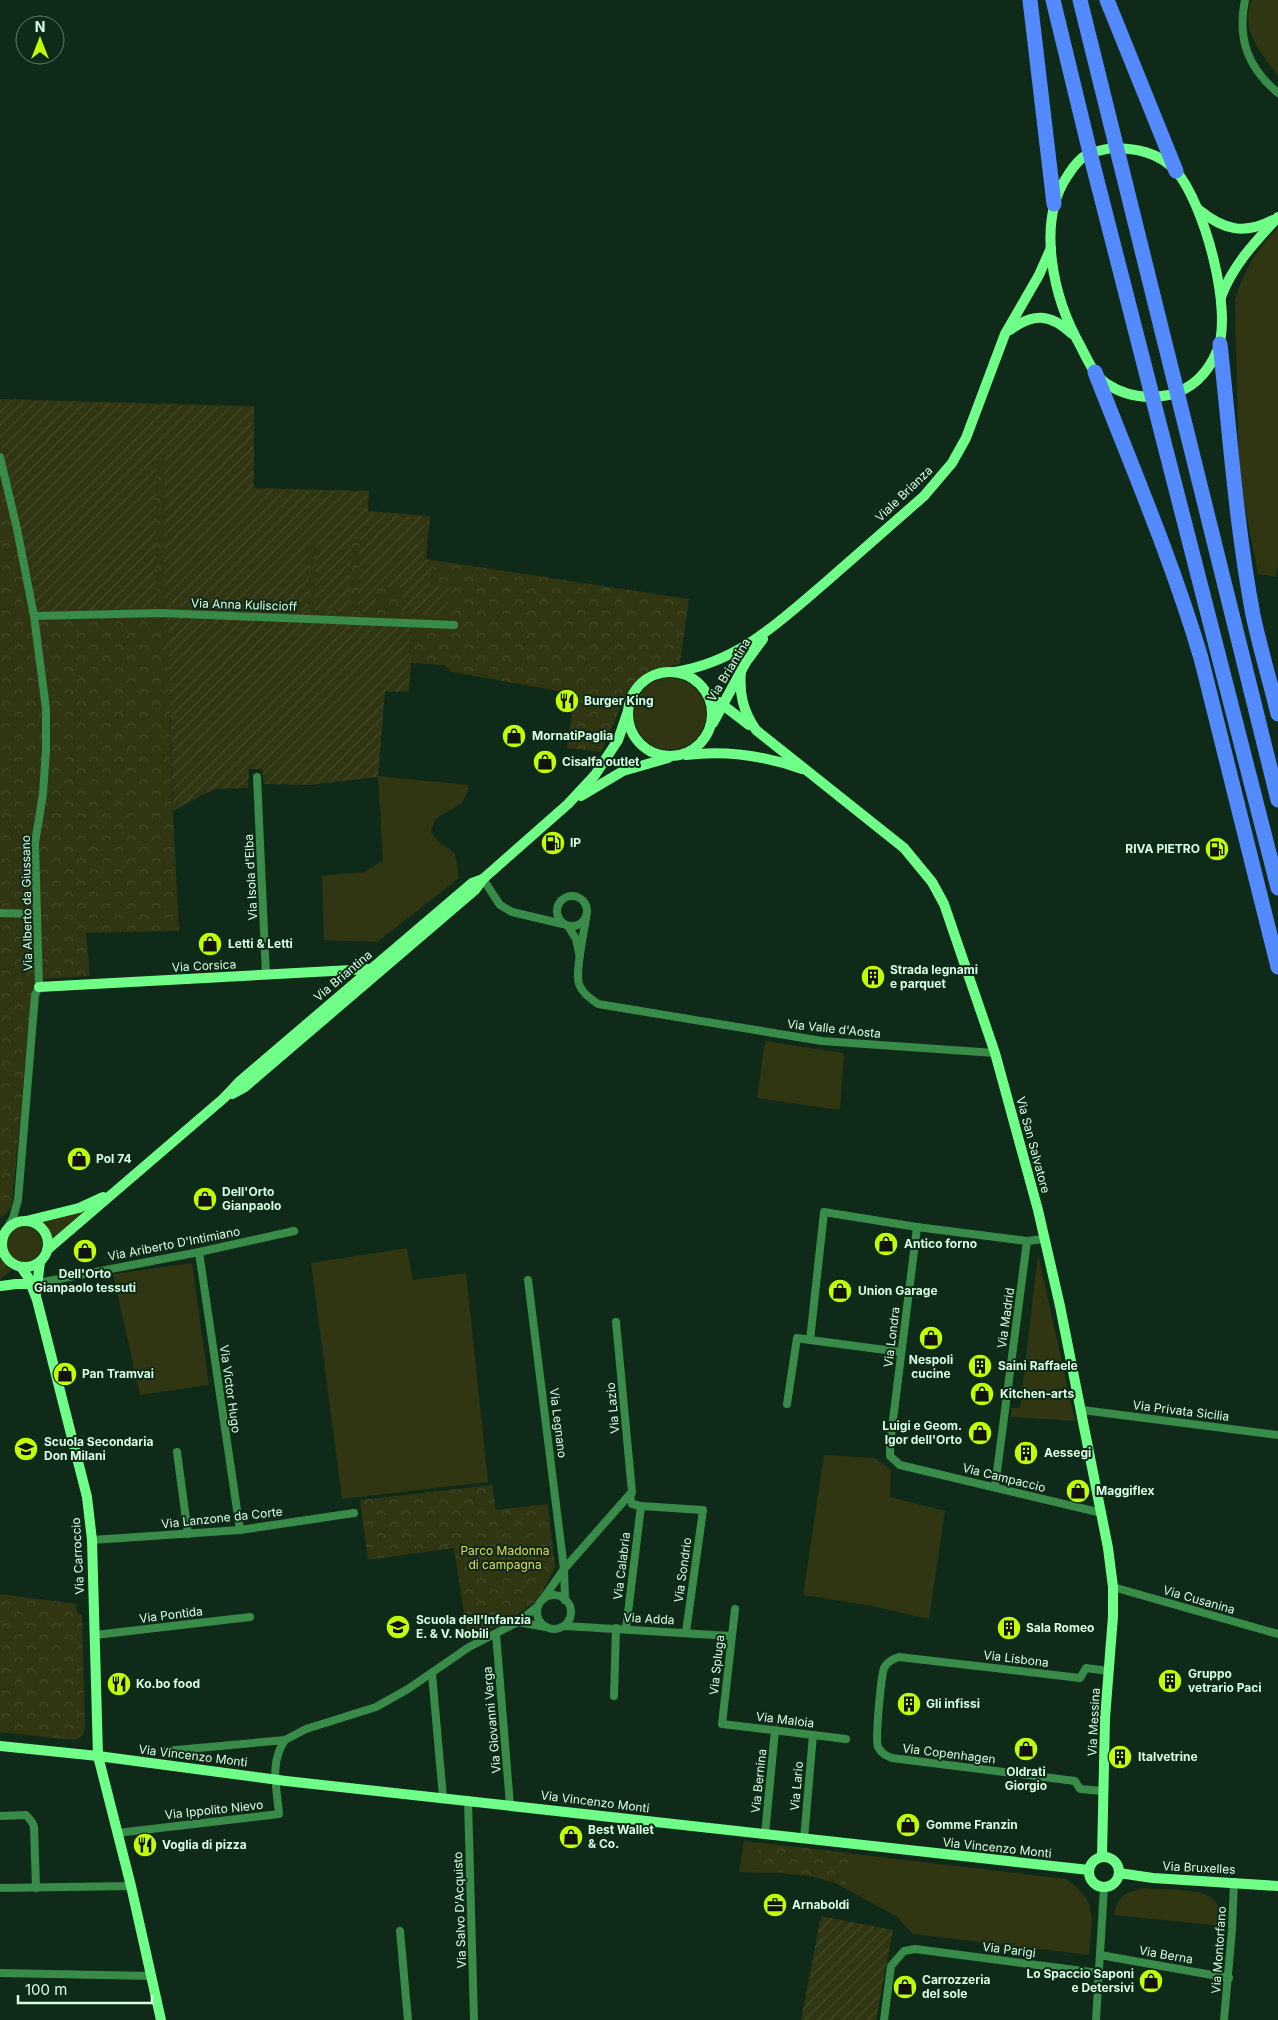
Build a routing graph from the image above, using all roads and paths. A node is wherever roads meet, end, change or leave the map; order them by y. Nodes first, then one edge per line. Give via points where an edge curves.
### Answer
1 (1030, 0) edge
2 (1053, 0) edge
3 (1080, 0) edge
4 (1107, 0) edge
5 (1245, 0) edge
6 (1278, 93) edge
7 (1176, 170) junction
8 (1054, 204) junction
9 (1198, 209) junction
10 (1278, 217) edge
11 (1051, 247) junction
12 (1220, 298) junction
13 (1005, 334) junction
14 (1075, 337) junction
15 (1220, 344) junction
16 (1094, 372) junction
17 (0, 457) edge
18 (34, 616) junction
19 (454, 625) dead end
20 (766, 634) junction
21 (742, 671) junction
22 (675, 672) junction
23 (707, 694) junction
24 (723, 704) junction
25 (628, 711) junction
26 (1278, 714) edge
27 (711, 728) junction
28 (756, 730) junction
29 (677, 756) junction
30 (806, 771) junction
31 (257, 777) dead end
32 (1278, 800) edge
33 (568, 804) junction
34 (483, 879) junction
35 (1278, 888) edge
36 (558, 906) junction
37 (0, 912) edge
38 (37, 914) junction
39 (533, 916) junction
40 (586, 918) junction
41 (566, 925) junction
42 (580, 957) junction
43 (1278, 967) edge
44 (370, 969) junction
45 (266, 975) junction
46 (39, 987) junction
47 (995, 1053) junction
48 (224, 1098) junction
49 (115, 1191) junction
50 (10, 1225) edge
51 (917, 1227) junction
52 (294, 1231) dead end
53 (1043, 1239) junction
54 (1027, 1241) junction
55 (47, 1250) junction
56 (199, 1252) junction
57 (39, 1266) junction
58 (20, 1267) junction
59 (58, 1278) junction
60 (528, 1280) dead end
61 (34, 1284) junction
62 (1, 1286) edge
63 (616, 1322) dead end
64 (810, 1340) junction
65 (902, 1352) junction
66 (787, 1404) dead end
67 (1082, 1410) junction
68 (1278, 1435) edge
69 (177, 1452) dead end
70 (900, 1465) joint
71 (995, 1486) junction
72 (632, 1492) junction
73 (641, 1506) junction
74 (354, 1513) dead end
75 (1102, 1514) junction
76 (240, 1530) junction
77 (188, 1534) junction
78 (92, 1540) junction
79 (564, 1568) junction
80 (1113, 1588) junction
81 (565, 1600) junction
82 (541, 1603) junction
83 (735, 1609) dead end
84 (250, 1617) dead end
85 (518, 1622) junction
86 (565, 1626) junction
87 (546, 1627) junction
88 (616, 1628) junction
89 (626, 1629) junction
90 (686, 1632) junction
91 (496, 1634) junction
92 (1278, 1634) edge
93 (95, 1635) junction
94 (731, 1636) junction
95 (916, 1659) joint
96 (1109, 1671) junction
97 (432, 1674) junction
98 (614, 1696) dead end
99 (722, 1724) joint
100 (775, 1730) junction
101 (813, 1734) junction
102 (846, 1738) dead end
103 (285, 1740) junction
104 (0, 1746) edge
105 (165, 1751) dead end
106 (98, 1756) junction
107 (276, 1779) junction
108 (1103, 1791) junction
109 (443, 1797) junction
110 (468, 1800) junction
111 (510, 1805) junction
112 (0, 1816) edge
113 (117, 1833) junction
114 (765, 1834) junction
115 (804, 1839) junction
116 (1102, 1857) junction
117 (1089, 1870) junction
118 (1119, 1873) junction
119 (1234, 1882) junction
120 (131, 1886) junction
121 (1278, 1886) edge
122 (1104, 1887) junction
123 (0, 1888) edge
124 (36, 1888) junction
125 (400, 1931) dead end
126 (1100, 1955) junction
127 (0, 1973) edge
128 (1099, 1973) junction
129 (152, 1976) junction
130 (1229, 1978) junction
131 (161, 2020) edge
132 (408, 2020) edge
133 (474, 2020) edge
134 (884, 2020) edge
135 (1096, 2020) edge
136 (1224, 2020) edge

1 - 8 highway
2 - 35 highway
3 - 32 highway
4 - 7 highway
5 - 6 street via 1242,17 1247,54 1261,77
7 - 8 street via 1154,154 1111,148 1085,156 1075,164
7 - 9 street
8 - 11 street
9 - 10 street via 1219,224 1242,229 1263,225
9 - 12 street via 1212,251
10 - 12 street via 1242,257
11 - 13 street, Viale Brianza
11 - 14 street via 1058,292
12 - 15 street
13 - 14 street via 1028,319 1043,318 1058,322
13 - 20 street, Viale Brianza via 966,438 952,463 924,496
14 - 16 street
15 - 16 street via 1207,369 1195,382 1175,393 1151,397 1126,394 1107,384
15 - 26 highway via 1244,561
16 - 43 highway via 1189,616
17 - 18 street, Via Alberto da Giussano
18 - 19 street, Via Anna Kuliscioff via 160,612
18 - 38 street, Via Alberto da Giussano via 46,709 43,794 34,843
20 - 21 street, Via Briantina
20 - 22 street, Via Briantina via 717,662
21 - 24 street, Via Briantina
21 - 28 street, Via San Salvatore via 743,704
22 - 23 street via 694,679
22 - 25 street via 653,676 642,683
23 - 24 street, Via San Salvatore
23 - 27 street via 713,714
24 - 27 street, Via Briantina
24 - 28 street, Via San Salvatore
25 - 29 street via 630,726 643,747 657,754
25 - 33 street, Via Briantina via 608,758
27 - 29 street via 703,742 691,752
28 - 30 street, Via San Salvatore
29 - 30 street, Via San Salvatore via 710,752 756,755
29 - 33 street, Via Briantina via 623,771
30 - 47 street, Via San Salvatore via 904,848 932,882 944,904
31 - 45 street, Via Isola d'Elba
33 - 34 street, Via Briantina
34 - 39 street via 500,905 512,912
34 - 44 street, Via Briantina via 472,883
34 - 48 street, Via Briantina via 475,890 245,1087
36 - 39 street via 545,914
36 - 40 street via 564,898 578,897 587,907
36 - 41 street via 557,916
37 - 38 street
38 - 46 street, Via Alberto da Giussano
39 - 41 street
40 - 41 street via 579,925
40 - 42 street
41 - 42 street via 576,939
42 - 47 street, Via Valle d'Aosta via 579,983 585,995 598,1004 822,1041
44 - 45 street, Via Corsica
44 - 48 street, Via Briantina
45 - 46 street, Via Corsica
46 - 50 street, Via Alberto da Giussano via 35,995 18,1200
47 - 53 street, Via San Salvatore
48 - 49 street, Via Briantina
49 - 50 street, Via Briantina via 79,1208
49 - 55 street, Via Briantina
50 - 55 street via 36,1224 47,1238
50 - 58 street via 2,1241 3,1254 8,1261
51 - 54 street
51 - 64 street via 824,1212
51 - 65 street, Via Londra
52 - 56 street, Via Ariberto D'Intimiano
53 - 54 street
53 - 67 street, Via San Salvatore
54 - 71 street, Via Madrid
55 - 57 street
56 - 59 street, Via Ariberto D'Intimiano
56 - 76 street, Via Victor Hugo
57 - 58 street
57 - 59 street, Via Ariberto D'Intimiano via 46,1276
57 - 61 street
58 - 61 street, Via Carroccio
58 - 62 street
59 - 61 street, Via Ariberto D'Intimiano
60 - 79 street, Via Legnano
61 - 62 street
61 - 78 street, Via Carroccio via 87,1497
63 - 72 street, Via Lazio
64 - 65 street
64 - 66 street via 797,1338
65 - 70 street, Via Londra via 890,1444 890,1456
67 - 68 street, Via Privata Sicilia
67 - 75 street, Via San Salvatore
69 - 77 street
70 - 71 street, Via Campaccio
71 - 75 street, Via Campaccio
72 - 73 street via 632,1504
72 - 79 street
73 - 89 street, Via Calabria
73 - 90 street, Via Sondrio via 703,1510
74 - 76 street, Via Lanzone da Corte
75 - 80 street, Via San Salvatore
76 - 77 street, Via Lanzone da Corte
77 - 78 street, Via Lanzone da Corte
78 - 93 street, Via Carroccio
79 - 81 street
79 - 82 street
80 - 92 street, Via Cusanina
80 - 96 street, Via Messina
81 - 82 street via 554,1596
81 - 86 street via 571,1610
82 - 85 street
82 - 87 street via 538,1618
83 - 94 street, Via Spluga
84 - 93 street, Via Pontida
85 - 87 street
85 - 91 street
86 - 87 street via 556,1629
86 - 88 street, Via Adda
88 - 89 street, Via Adda
88 - 98 street
89 - 90 street, Via Adda
90 - 94 street, Via Adda
91 - 97 street via 469,1647
91 - 111 street, Via Giovanni Verga
93 - 106 street, Via Carroccio
94 - 99 street, Via Spluga
95 - 96 street, Via Lisbona via 1080,1678 1086,1668
95 - 108 street, Via Copenhagen via 899,1657 884,1669 876,1736 880,1751 886,1756 1075,1781 1080,1789
96 - 108 street, Via Messina
97 - 103 street via 376,1707 306,1729
97 - 109 street
99 - 100 street, Via Maloia
100 - 101 street, Via Maloia
100 - 114 street, Via Bernina
101 - 102 street, Via Maloia
101 - 115 street, Via Lario
103 - 105 street
103 - 107 street via 277,1751
104 - 106 street, Via Vincenzo Monti
106 - 107 street, Via Vincenzo Monti
106 - 113 street, Via Carroccio
107 - 109 street, Via Vincenzo Monti
107 - 113 street, Via Ippolito Nievo via 279,1814
108 - 116 street, Via Messina
109 - 110 street, Via Vincenzo Monti
110 - 111 street, Via Vincenzo Monti
110 - 133 street, Via Salvo D'Acquisto
111 - 114 street, Via Vincenzo Monti
112 - 124 street via 26,1816 32,1822
113 - 120 street, Via Carroccio
114 - 115 street, Via Vincenzo Monti
115 - 117 street, Via Vincenzo Monti
116 - 117 street via 1094,1861
116 - 118 street via 1114,1861
117 - 122 street via 1094,1884
118 - 119 street, Via Bruxelles
118 - 122 street via 1112,1884
119 - 121 street, Via Bruxelles
119 - 130 street, Via Montorfano
120 - 124 street
120 - 129 street, Via Carroccio
122 - 126 street
123 - 124 street
125 - 132 street
126 - 128 street
126 - 130 street, Via Berna
127 - 129 street
128 - 134 street, Via Parigi via 904,1951 891,1966
128 - 135 street
129 - 131 street, Via Carroccio
130 - 136 street, Via Montorfano

